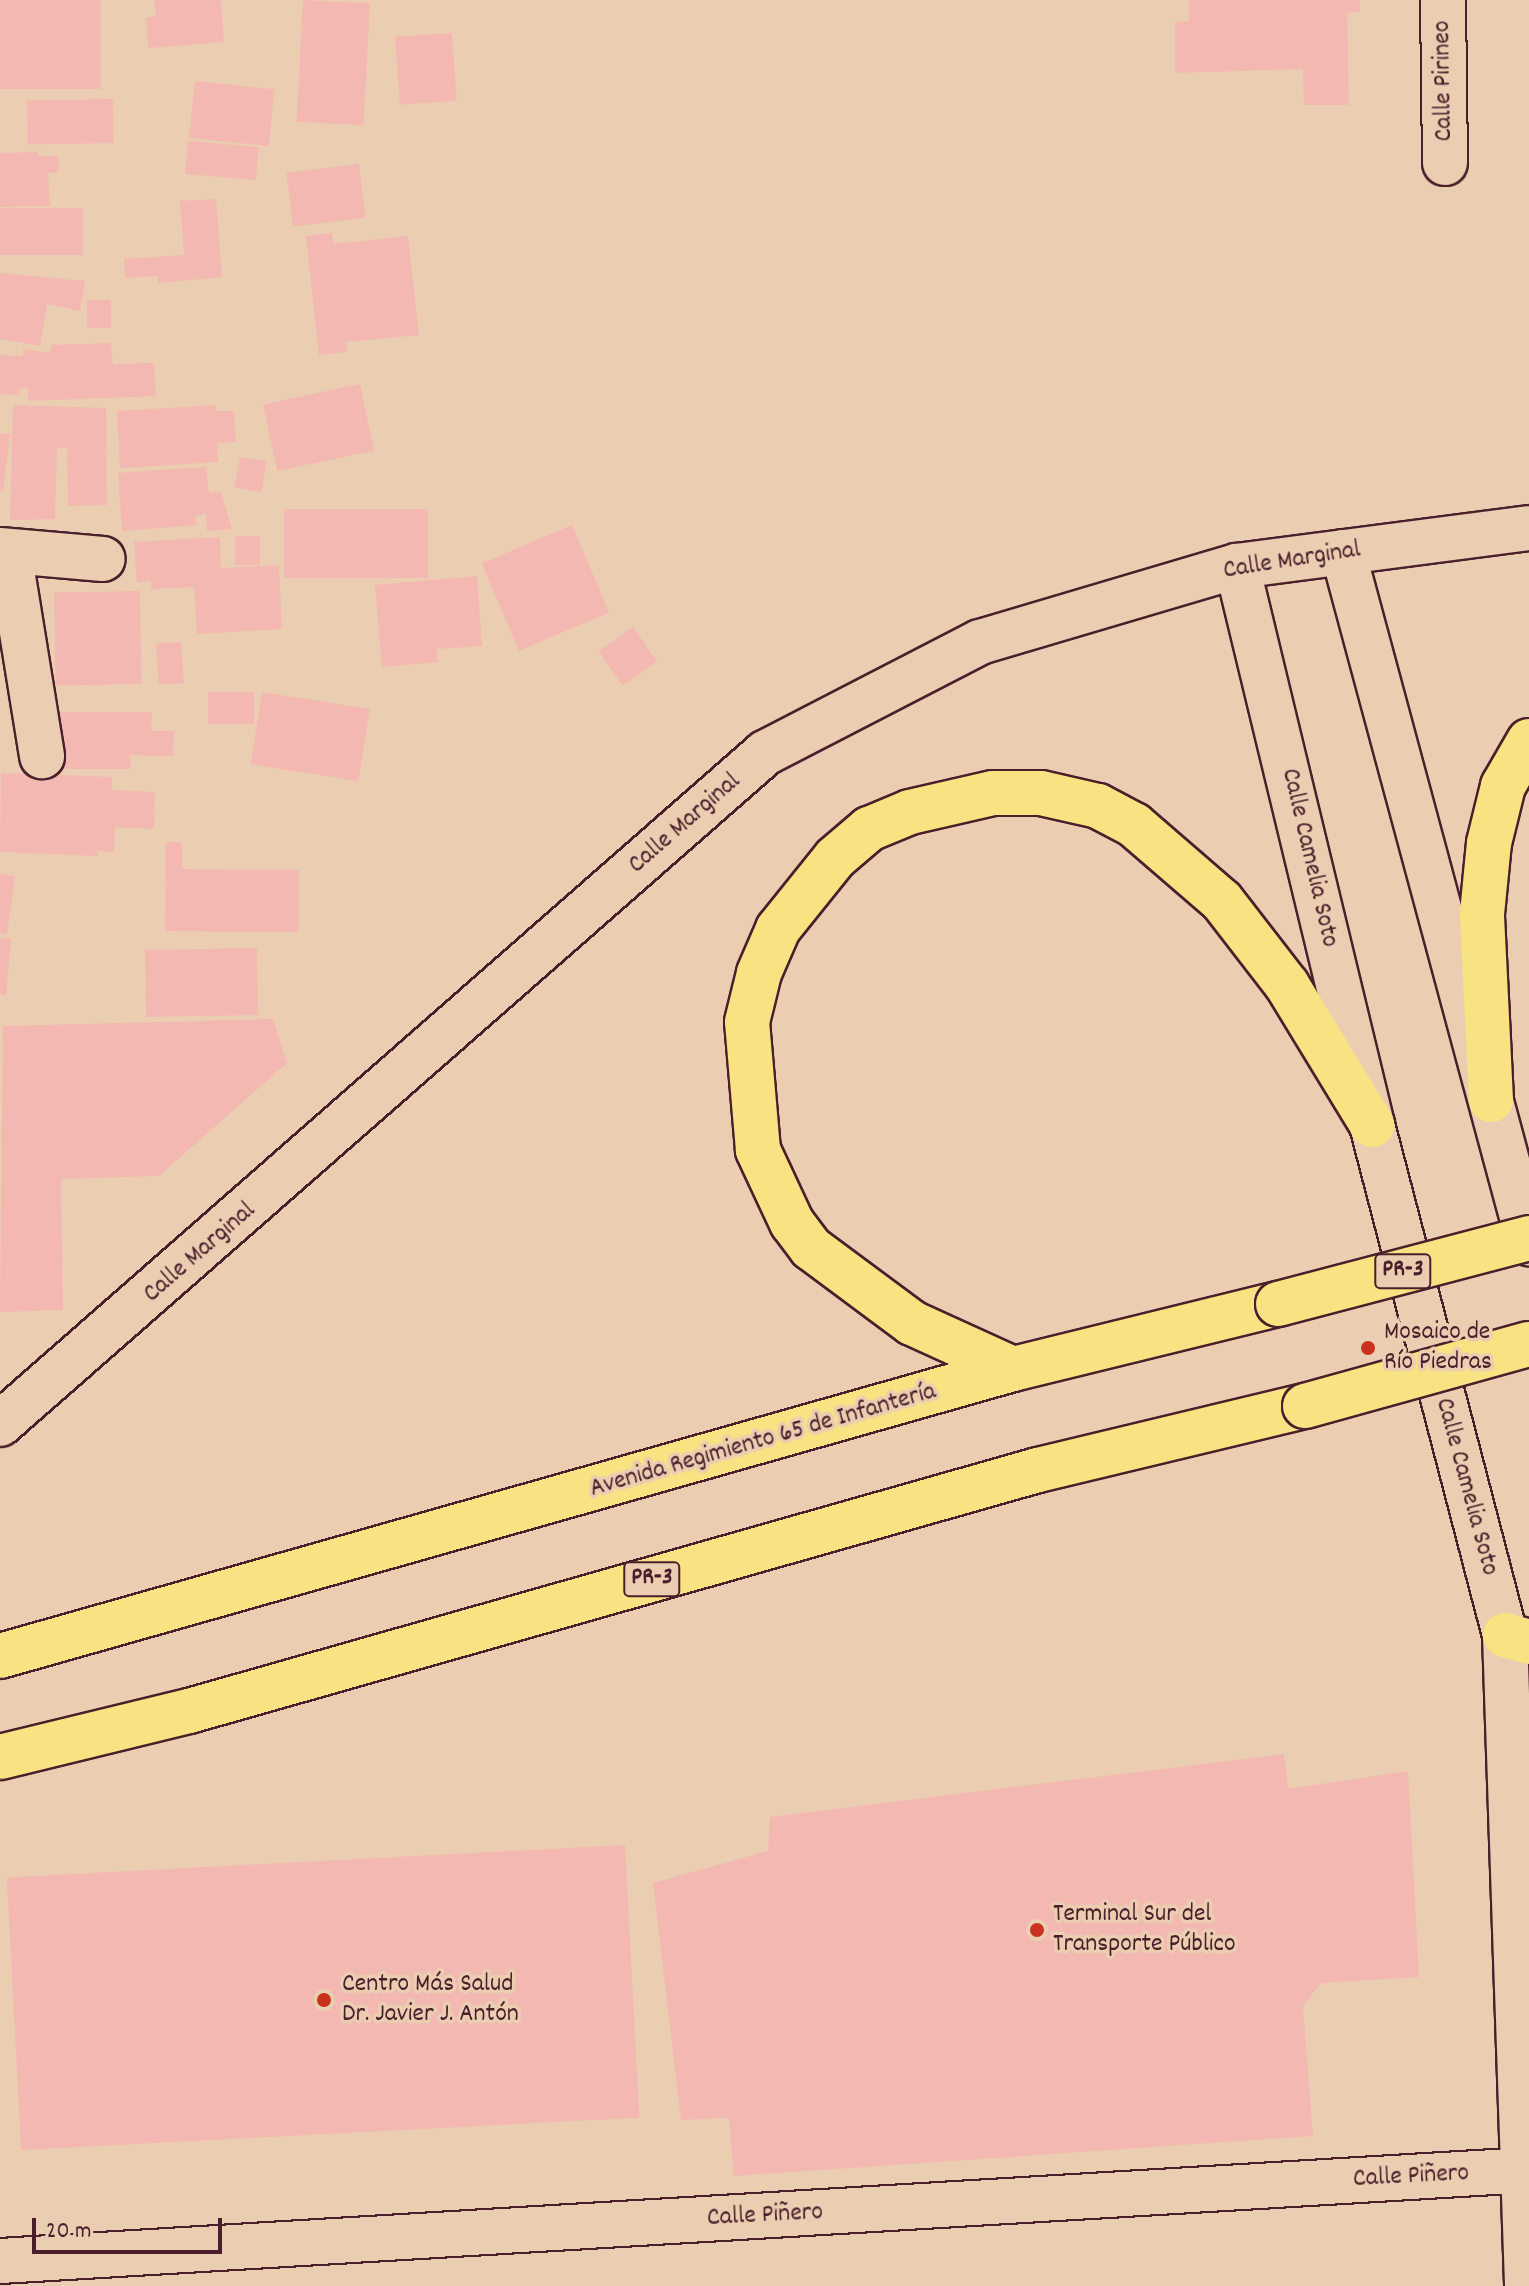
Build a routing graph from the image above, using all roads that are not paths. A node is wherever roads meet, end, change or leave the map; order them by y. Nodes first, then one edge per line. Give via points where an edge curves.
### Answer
1 (1443, 0) edge
2 (1445, 163) dead end
3 (1529, 528) edge
4 (5, 551) edge
5 (1343, 552) junction
6 (103, 559) dead end
7 (1237, 566) junction
8 (1529, 741) edge
9 (42, 756) dead end
10 (1491, 1100) junction
11 (1372, 1125) junction
12 (1529, 1241) edge
13 (1529, 1344) edge
14 (1013, 1369) junction
15 (0, 1424) edge
16 (1517, 1639) edge
17 (0, 1656) edge
18 (0, 1757) edge
19 (1521, 1778) edge
20 (1528, 2170) edge
21 (0, 2261) edge
22 (1527, 2286) edge

1 - 2 street, Calle Pirineo
3 - 5 street, Calle Marginal
4 - 6 street
4 - 9 street
5 - 7 street, Calle Marginal
5 - 10 street
7 - 11 street, Calle Camelia Soto
7 - 15 street, Calle Marginal via 980,642 765,753
8 - 10 highway via 1503,786 1489,843 1482,914
10 - 12 street
11 - 14 highway via 1287,985 1222,901 1134,825 1084,803 1041,793 993,793 910,812 869,829 835,858 778,929 759,973 747,1022 758,1150 792,1223 811,1248 912,1323
11 - 16 street, Calle Camelia Soto
12 - 14 highway, Avenida Regimiento 65 de Infantería / PR-3, bridge
13 - 18 highway, PR-3, bridge via 1305,1406 1038,1470 189,1711
14 - 17 highway, Avenida Regimiento 65 de Infantería / PR-3
16 - 19 street, Calle Camelia Soto
19 - 20 street, Calle Camelia Soto
20 - 21 street, Calle Piñero
20 - 22 street, Calle Camelia Soto

